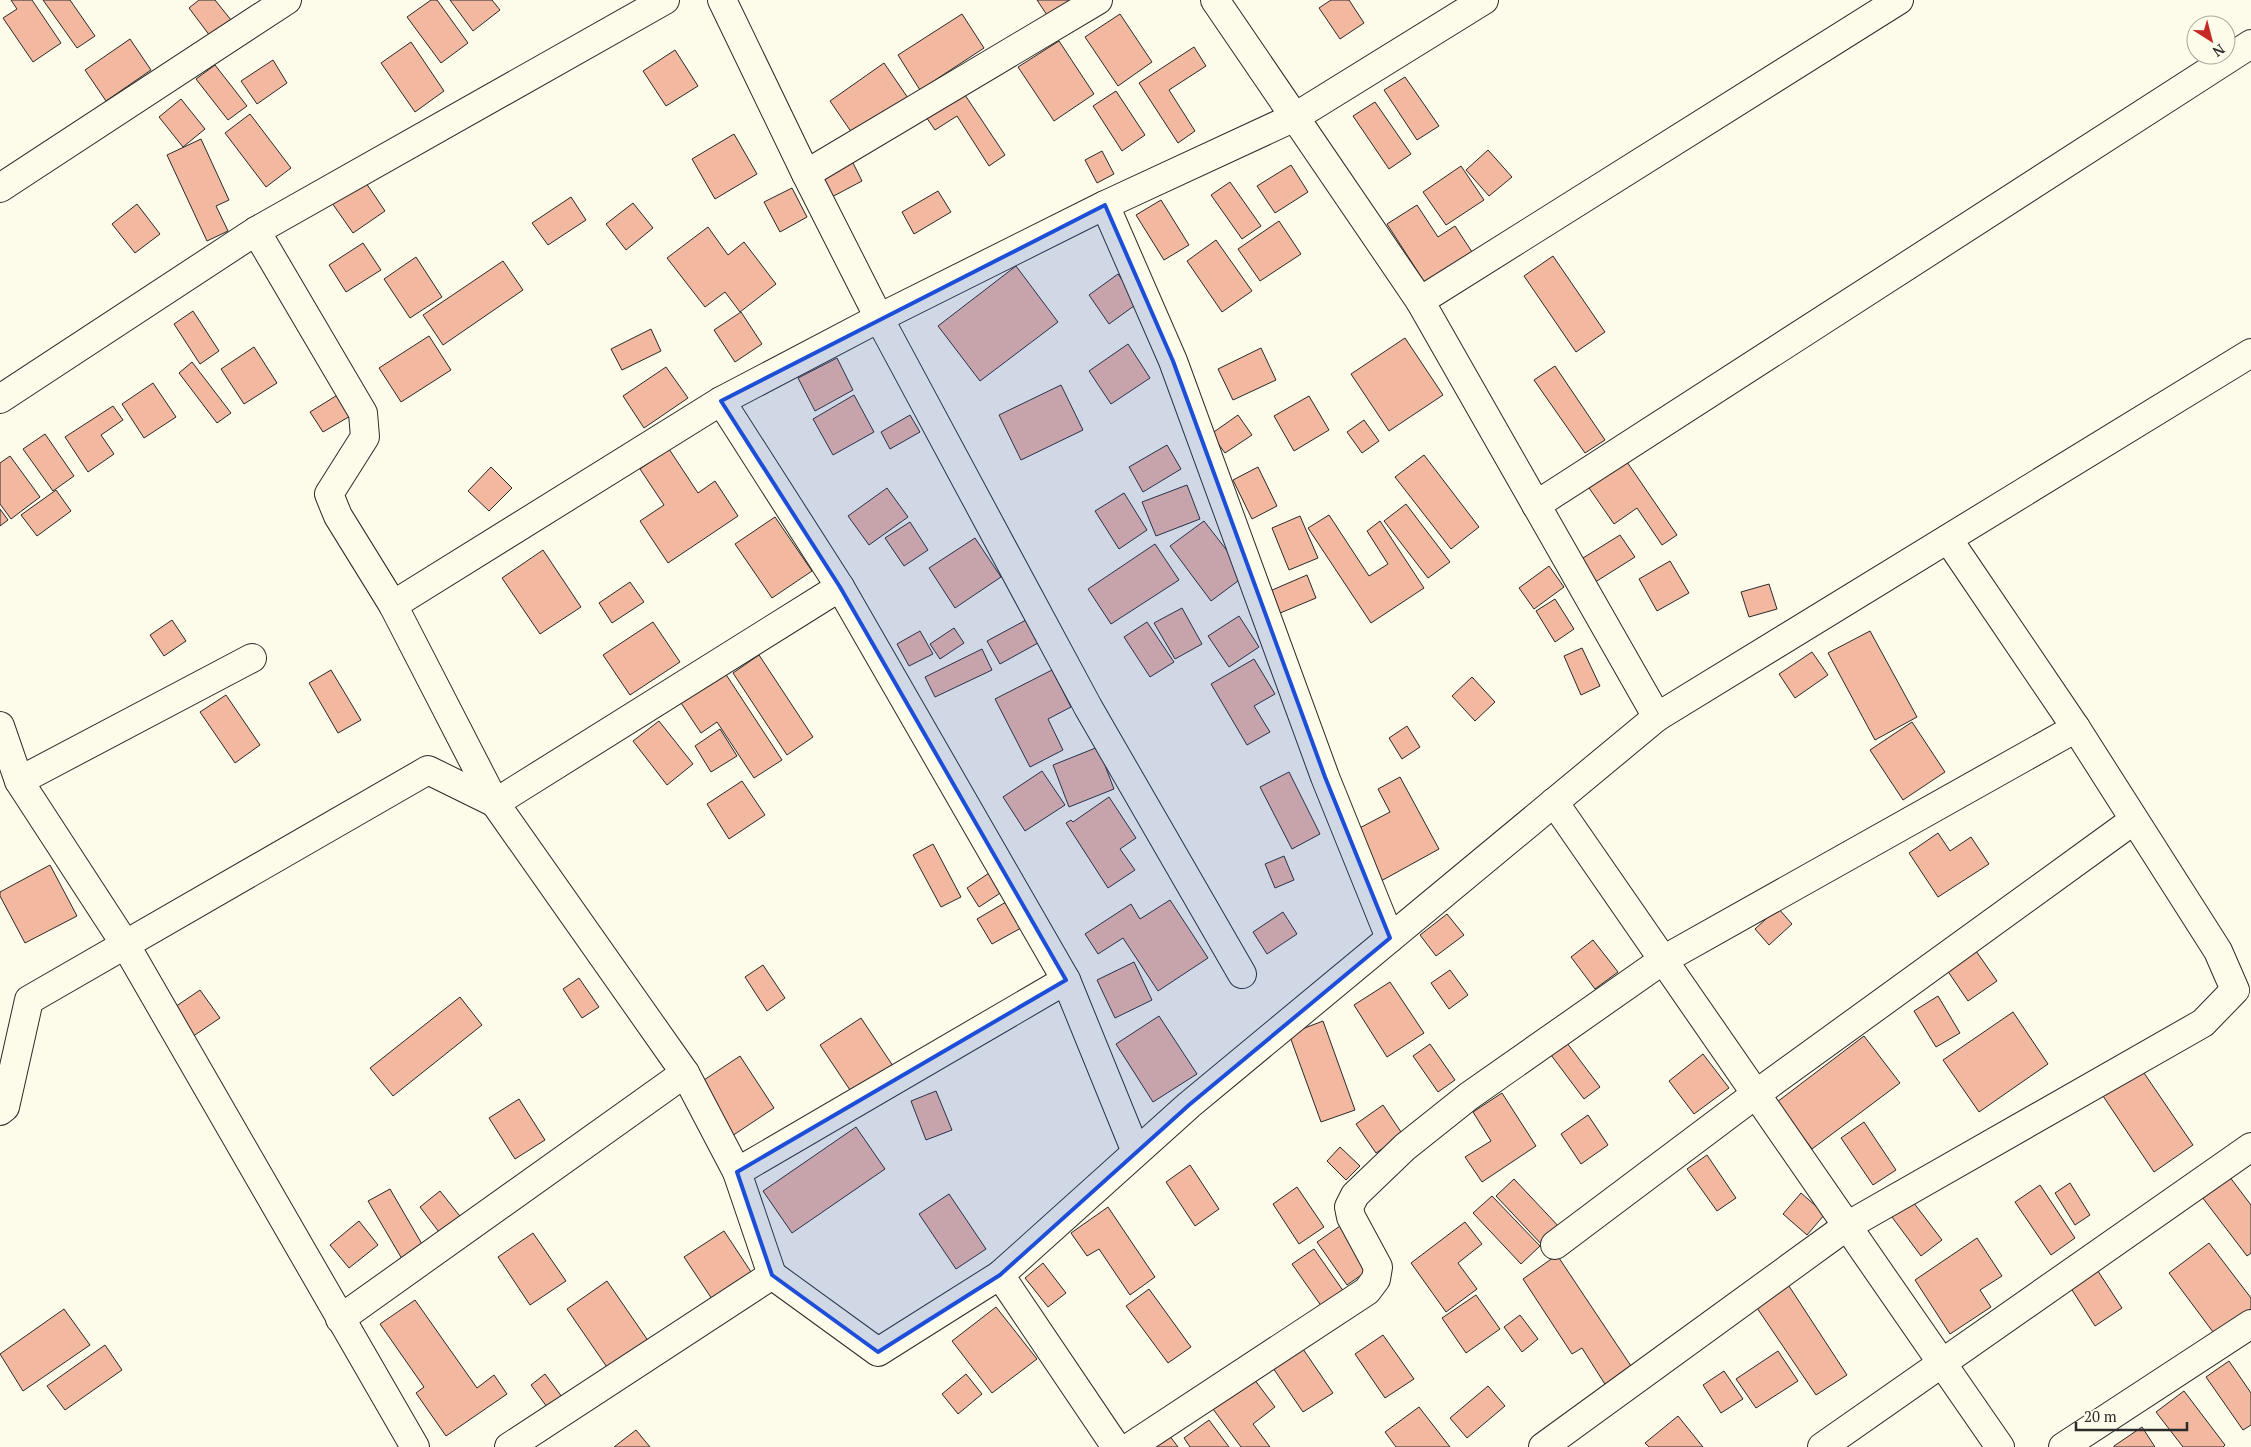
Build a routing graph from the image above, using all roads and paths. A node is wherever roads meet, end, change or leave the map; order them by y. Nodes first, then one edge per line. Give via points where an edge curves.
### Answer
1 (287, 0) edge
2 (666, 0) edge
3 (722, 0) edge
4 (1098, 0) edge
5 (1215, 0) edge
6 (1484, 0) edge
7 (1899, 0) edge
8 (2251, 44) edge
9 (1295, 117) junction
10 (806, 174) junction
11 (0, 188) edge
12 (1105, 205) junction
13 (256, 231) junction
14 (1420, 301) junction
15 (879, 318) junction
16 (2251, 353) edge
17 (0, 399) edge
18 (722, 401) junction
19 (1536, 505) junction
20 (1948, 539) junction
21 (840, 587) junction
22 (393, 605) junction
23 (252, 658) dead end
24 (1657, 717) junction
25 (0, 726) edge
26 (2076, 728) junction
27 (18, 781) junction
28 (1554, 802) junction
29 (495, 803) junction
30 (2134, 820) junction
31 (1390, 938) junction
32 (125, 944) junction
33 (1663, 960) junction
34 (1242, 974) dead end
35 (1066, 980) junction
36 (684, 1072) junction
37 (1756, 1094) junction
38 (0, 1111) edge
39 (2251, 1148) edge
40 (1136, 1152) junction
41 (738, 1172) junction
42 (1847, 1226) junction
43 (1555, 1245) dead end
44 (772, 1275) junction
45 (1000, 1275) junction
46 (340, 1319) junction
47 (2251, 1324) edge
48 (1942, 1364) junction
49 (415, 1447) edge
50 (509, 1447) edge
51 (1116, 1447) edge
52 (1130, 1447) edge
53 (1543, 1447) edge
54 (1822, 1447) edge
55 (2000, 1447) edge
56 (2064, 1447) edge

1 - 11 street
2 - 13 street
3 - 10 street
4 - 10 street
5 - 9 street
6 - 9 street
7 - 14 street
8 - 19 street
9 - 12 street
9 - 14 street
10 - 15 street
12 - 15 street
12 - 31 street via 1173,361 1325,776
13 - 17 street
13 - 22 street via 363,413 365,437 329,494 338,516
14 - 19 street
15 - 18 street
15 - 34 street via 1088,708
16 - 20 street
18 - 21 street
18 - 22 street
19 - 24 street
20 - 24 street
20 - 26 street
21 - 29 street
21 - 35 street
22 - 29 street
23 - 27 street
24 - 28 street
25 - 27 street
26 - 30 street
26 - 33 street
27 - 32 street
28 - 31 street
28 - 33 street
29 - 32 street via 428,770
29 - 36 street
30 - 37 street
30 - 42 street via 2218,951 2236,990 2203,1022
31 - 40 street
32 - 38 street via 29,1000 5,1107
32 - 46 street
33 - 37 street
33 - 52 street via 1469,1096 1405,1147 1355,1195 1349,1207 1351,1217 1378,1267 1376,1279 1367,1291
35 - 40 street
35 - 41 street
36 - 41 street
36 - 46 street
37 - 42 street
37 - 43 street
39 - 48 street
40 - 45 street
41 - 44 street
42 - 48 street
42 - 53 street
44 - 45 street via 878,1352
44 - 50 street
45 - 51 street
46 - 49 street
47 - 56 street
48 - 54 street
48 - 55 street

